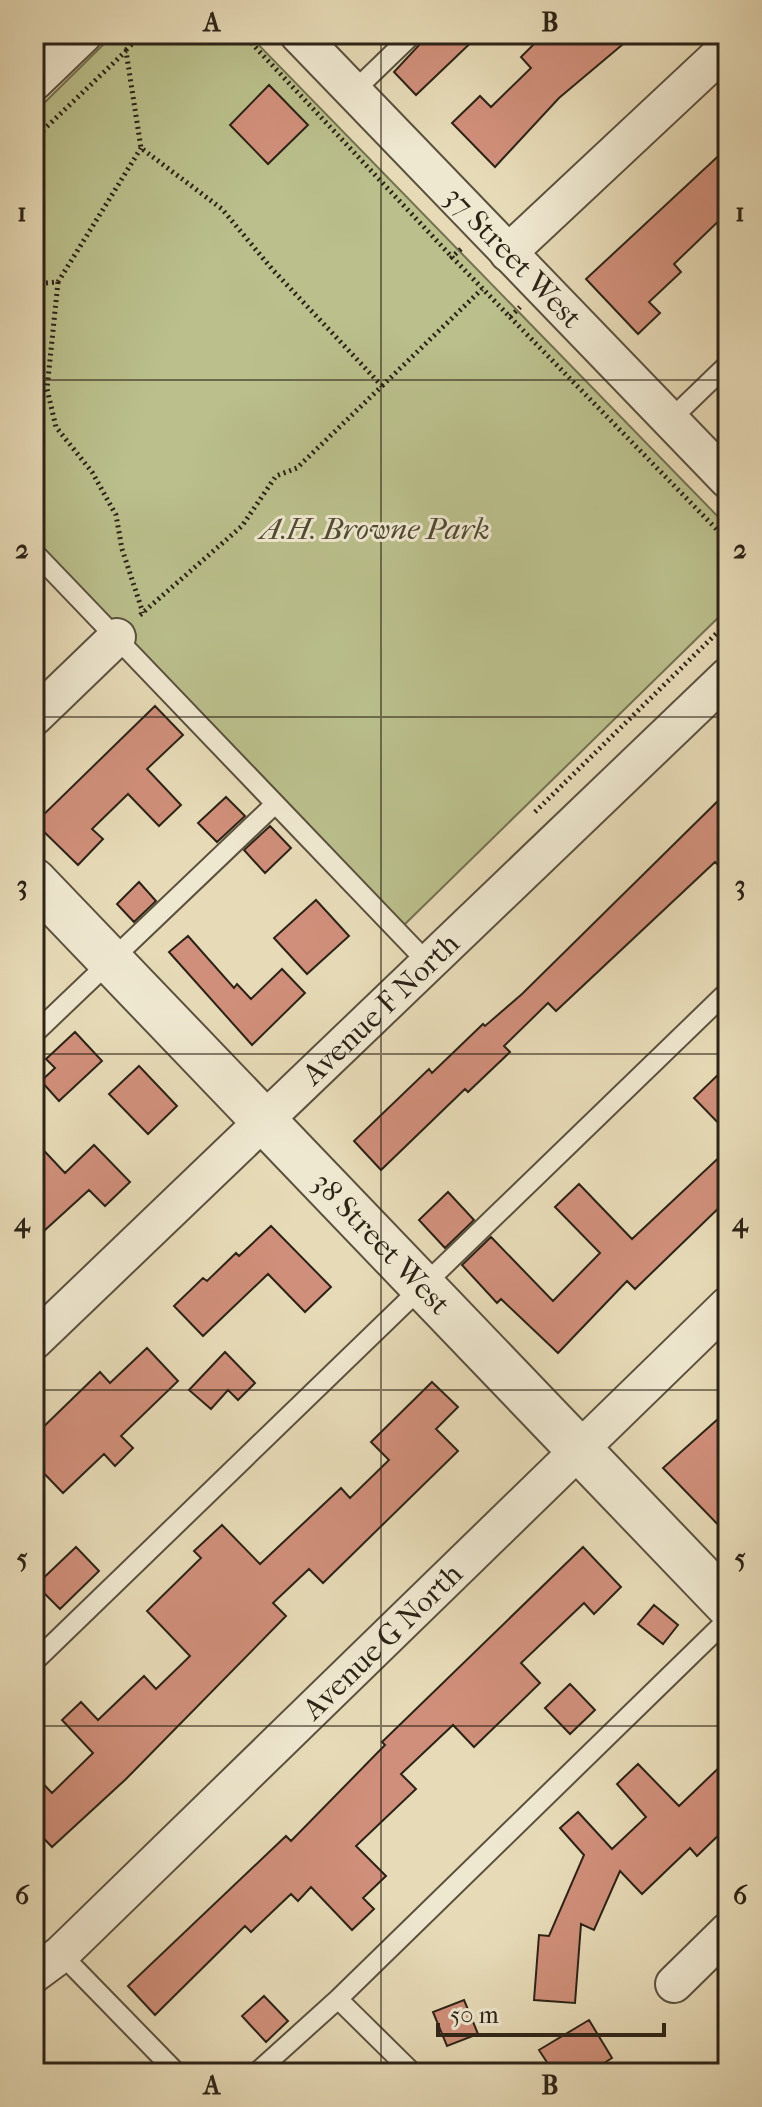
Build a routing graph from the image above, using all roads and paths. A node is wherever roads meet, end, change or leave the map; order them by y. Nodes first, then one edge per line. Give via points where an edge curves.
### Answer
1 (84, 34) edge
2 (142, 34) edge
3 (243, 34) edge
4 (298, 34) edge
5 (413, 34) edge
6 (728, 47) edge
7 (126, 51) junction
8 (34, 82) edge
9 (355, 90) junction
10 (34, 139) edge
11 (141, 148) junction
12 (508, 253) junction
13 (452, 257) dead end
14 (58, 282) junction
15 (34, 284) edge
16 (482, 289) dead end
17 (510, 317) dead end
18 (728, 364) edge
19 (382, 386) junction
20 (670, 420) junction
21 (728, 480) edge
22 (728, 541) edge
23 (34, 552) edge
24 (143, 613) junction
25 (728, 622) edge
26 (117, 637) junction
27 (728, 676) edge
28 (34, 717) edge
29 (274, 805) junction
30 (527, 819) dead end
31 (34, 881) edge
32 (111, 961) junction
33 (427, 962) junction
34 (728, 991) edge
35 (34, 1034) edge
36 (263, 1120) junction
37 (424, 1287) junction
38 (728, 1305) edge
39 (34, 1341) edge
40 (578, 1449) junction
41 (728, 1605) edge
42 (728, 1619) edge
43 (34, 1662) edge
44 (728, 1931) edge
45 (47, 1964) edge
46 (674, 1984) dead end
47 (338, 1999) junction
48 (177, 2073) edge
49 (256, 2073) edge
50 (413, 2073) edge

1 - 8 street
2 - 7 path
3 - 13 path
4 - 9 street, 37 Street West
5 - 9 lane
6 - 12 street
7 - 10 path
7 - 11 path
9 - 12 street, 37 Street West
11 - 14 path
11 - 19 path via 222,209
12 - 20 street, 37 Street West
14 - 15 path
14 - 24 path via 47,389 56,427 92,472 116,515
16 - 19 path
17 - 22 path
18 - 20 lane
19 - 24 path via 297,468 276,476 242,526
20 - 21 street, 37 Street West
23 - 26 lane
24 - 26 path
25 - 30 path
26 - 28 street
26 - 29 lane
27 - 33 street, Avenue F North
29 - 32 lane
29 - 33 lane
31 - 32 street, 38 Street West
32 - 35 lane
32 - 36 street, 38 Street West
33 - 36 street, Avenue F North
34 - 37 lane
36 - 37 street, 38 Street West
36 - 39 street, Avenue F North
37 - 40 street, 38 Street West
37 - 43 lane
38 - 40 street, Avenue G North
40 - 41 street, 38 Street West
40 - 45 street, Avenue G North
42 - 47 lane
44 - 46 street
45 - 48 lane
47 - 49 lane
47 - 50 lane

